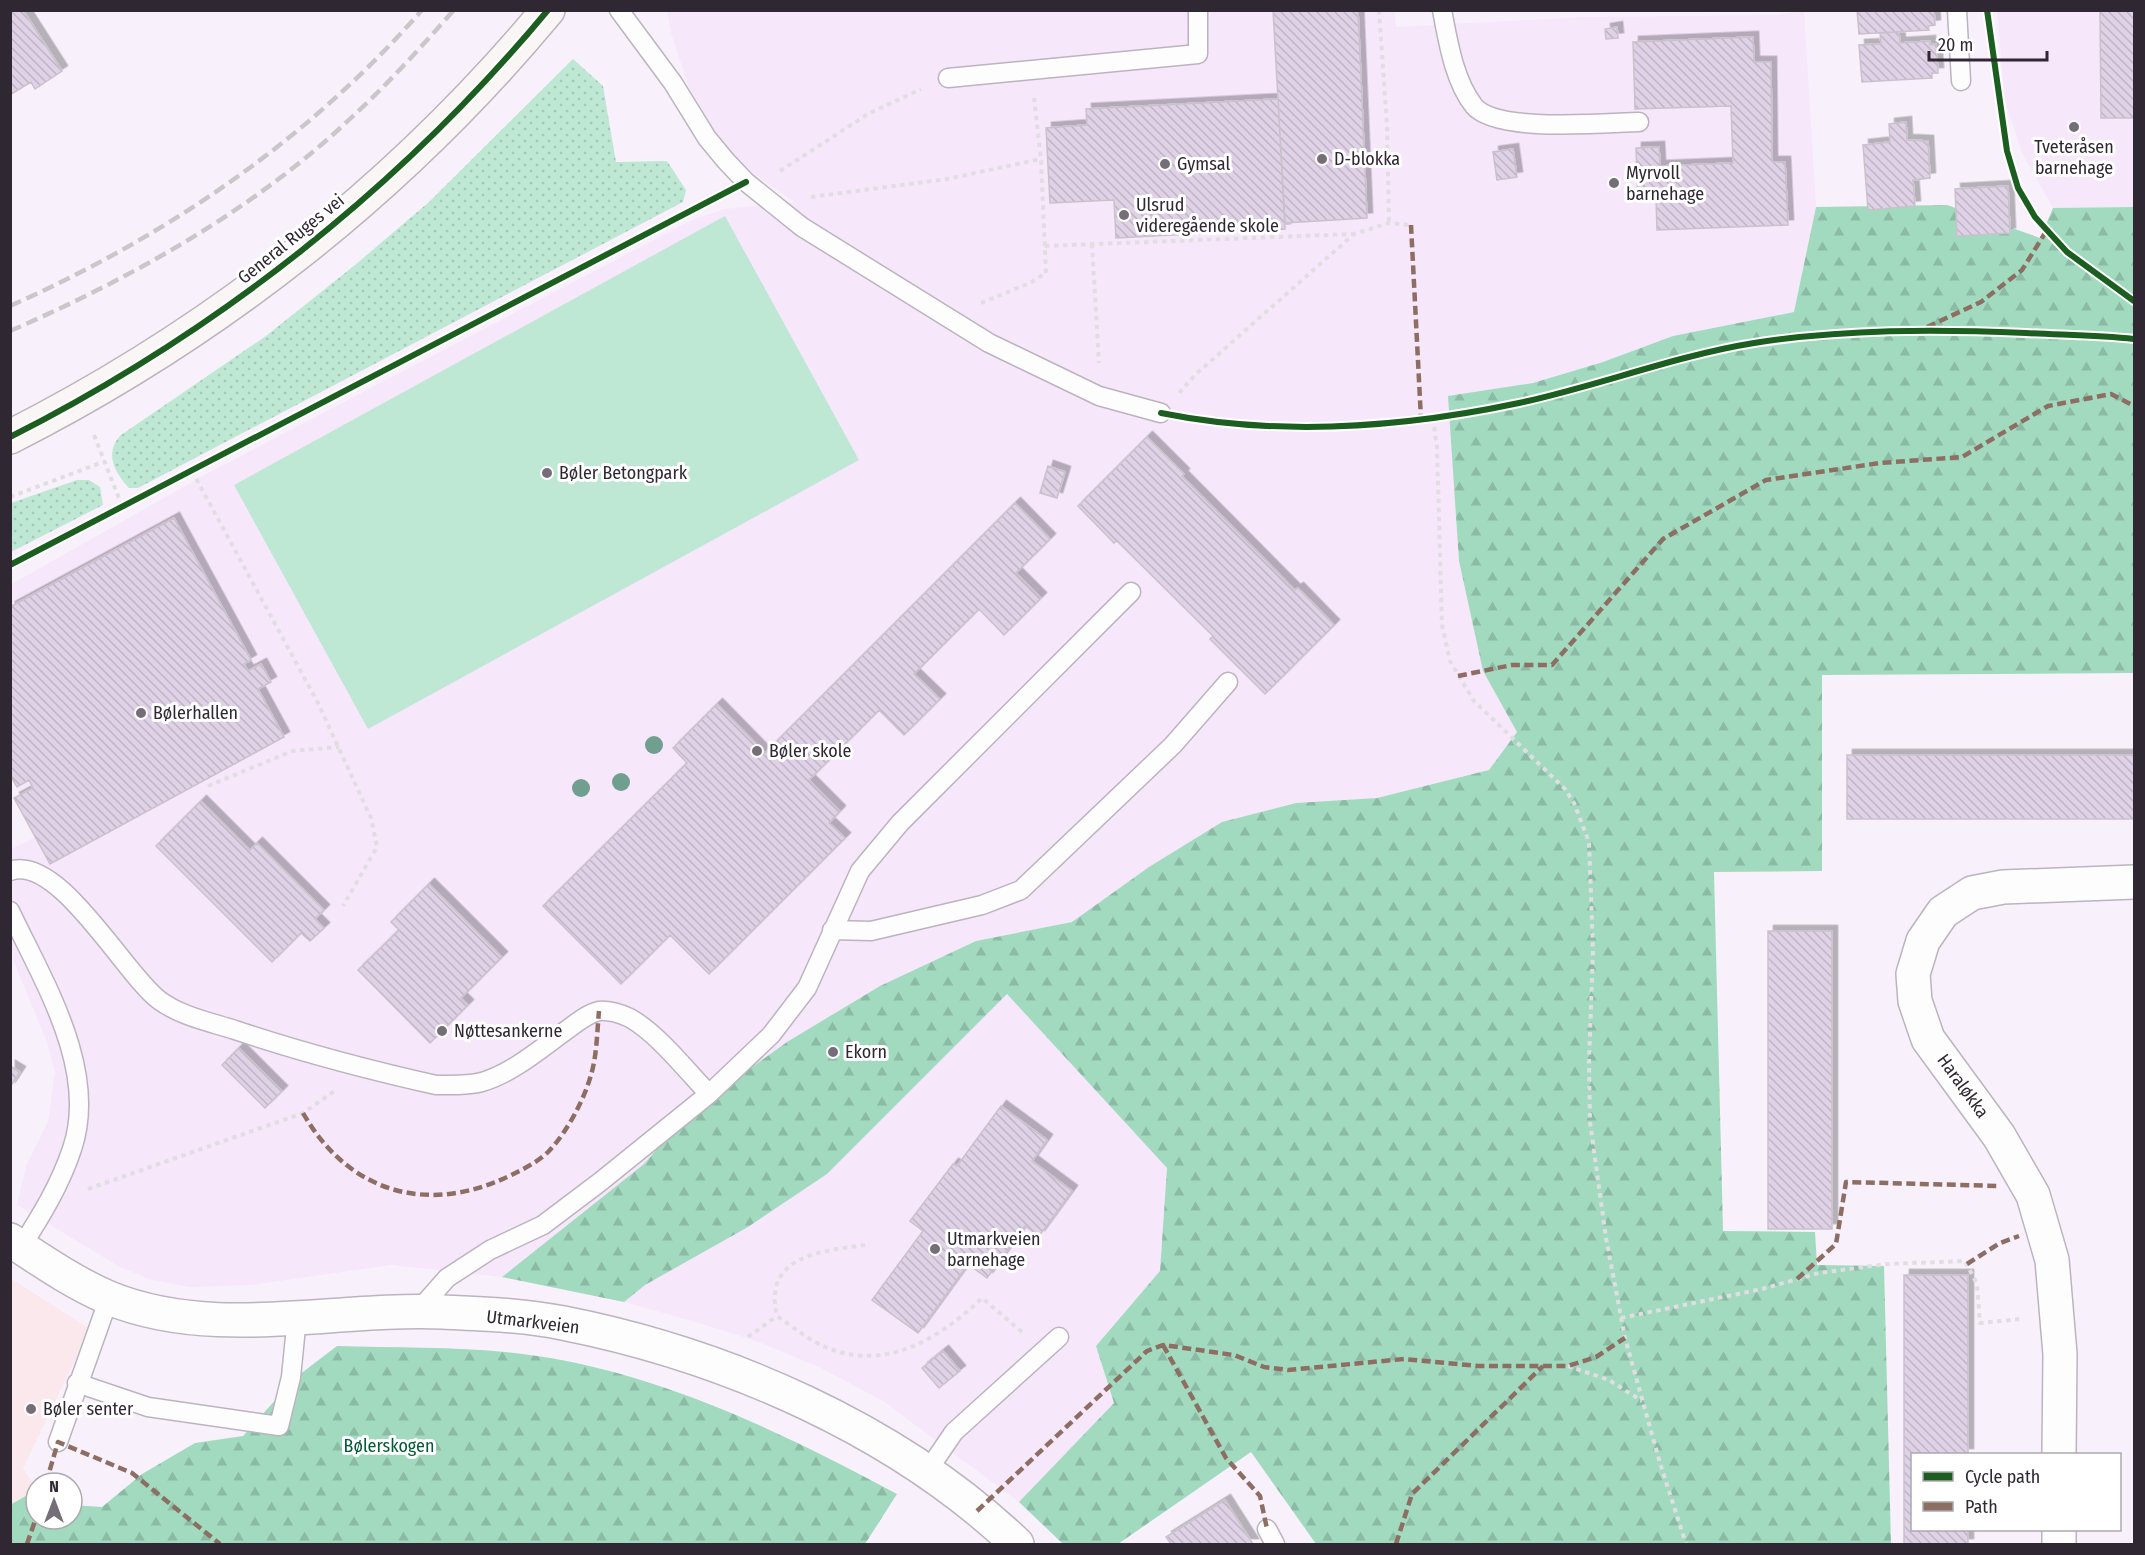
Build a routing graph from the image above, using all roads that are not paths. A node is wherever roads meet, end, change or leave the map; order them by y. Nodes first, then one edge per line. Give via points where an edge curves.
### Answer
1 (548, 10) edge
2 (619, 10) edge
3 (1198, 10) edge
4 (1442, 10) edge
5 (1957, 10) edge
6 (948, 78) road end
7 (1961, 81) dead end
8 (1639, 122) dead end
9 (1161, 413) road end
10 (10, 437) edge
11 (1131, 592) dead end
12 (1228, 682) dead end
13 (10, 871) edge
14 (2134, 882) edge
15 (10, 911) edge
16 (832, 930) junction
17 (709, 1094) junction
18 (16, 1244) edge
19 (109, 1298) junction
20 (417, 1312) junction
21 (297, 1317) junction
22 (1059, 1337) dead end
23 (77, 1383) junction
24 (58, 1442) dead end
25 (2060, 1453) edge
26 (926, 1473) junction
27 (1017, 1545) edge

1 - 10 main road, General Ruges vei via 441,128 313,243 243,297 168,346
2 - 9 lane via 726,161 802,227 989,343 1100,396
3 - 6 lane via 1198,54
4 - 8 lane via 1458,77 1475,107 1494,119 1520,124
5 - 7 lane
11 - 16 lane via 900,823 860,872
12 - 16 lane via 1173,745 1021,890 982,905 871,931
13 - 17 lane via 32,870 63,891 162,1002 196,1018 436,1085 483,1081 532,1056 582,1019 599,1011 616,1013 649,1032
14 - 25 street, Haraløkka via 2003,887 1972,893 1943,912 1923,941 1913,974 1915,1001 1928,1039 1999,1136 2033,1196 2052,1260 2060,1354
15 - 18 lane via 69,1038 78,1086 73,1147 48,1203
16 - 17 lane via 807,988 771,1035
17 - 20 lane via 543,1225 490,1250 447,1278
18 - 19 street, Utmarkveien
19 - 21 street, Utmarkveien via 168,1316 247,1320
19 - 23 lane
20 - 21 street, Utmarkveien
20 - 26 street, Utmarkveien via 534,1318 654,1344 729,1368 803,1401
21 - 23 lane via 291,1377 279,1426 148,1407
22 - 26 lane via 954,1432
23 - 24 lane
26 - 27 street, Utmarkveien

